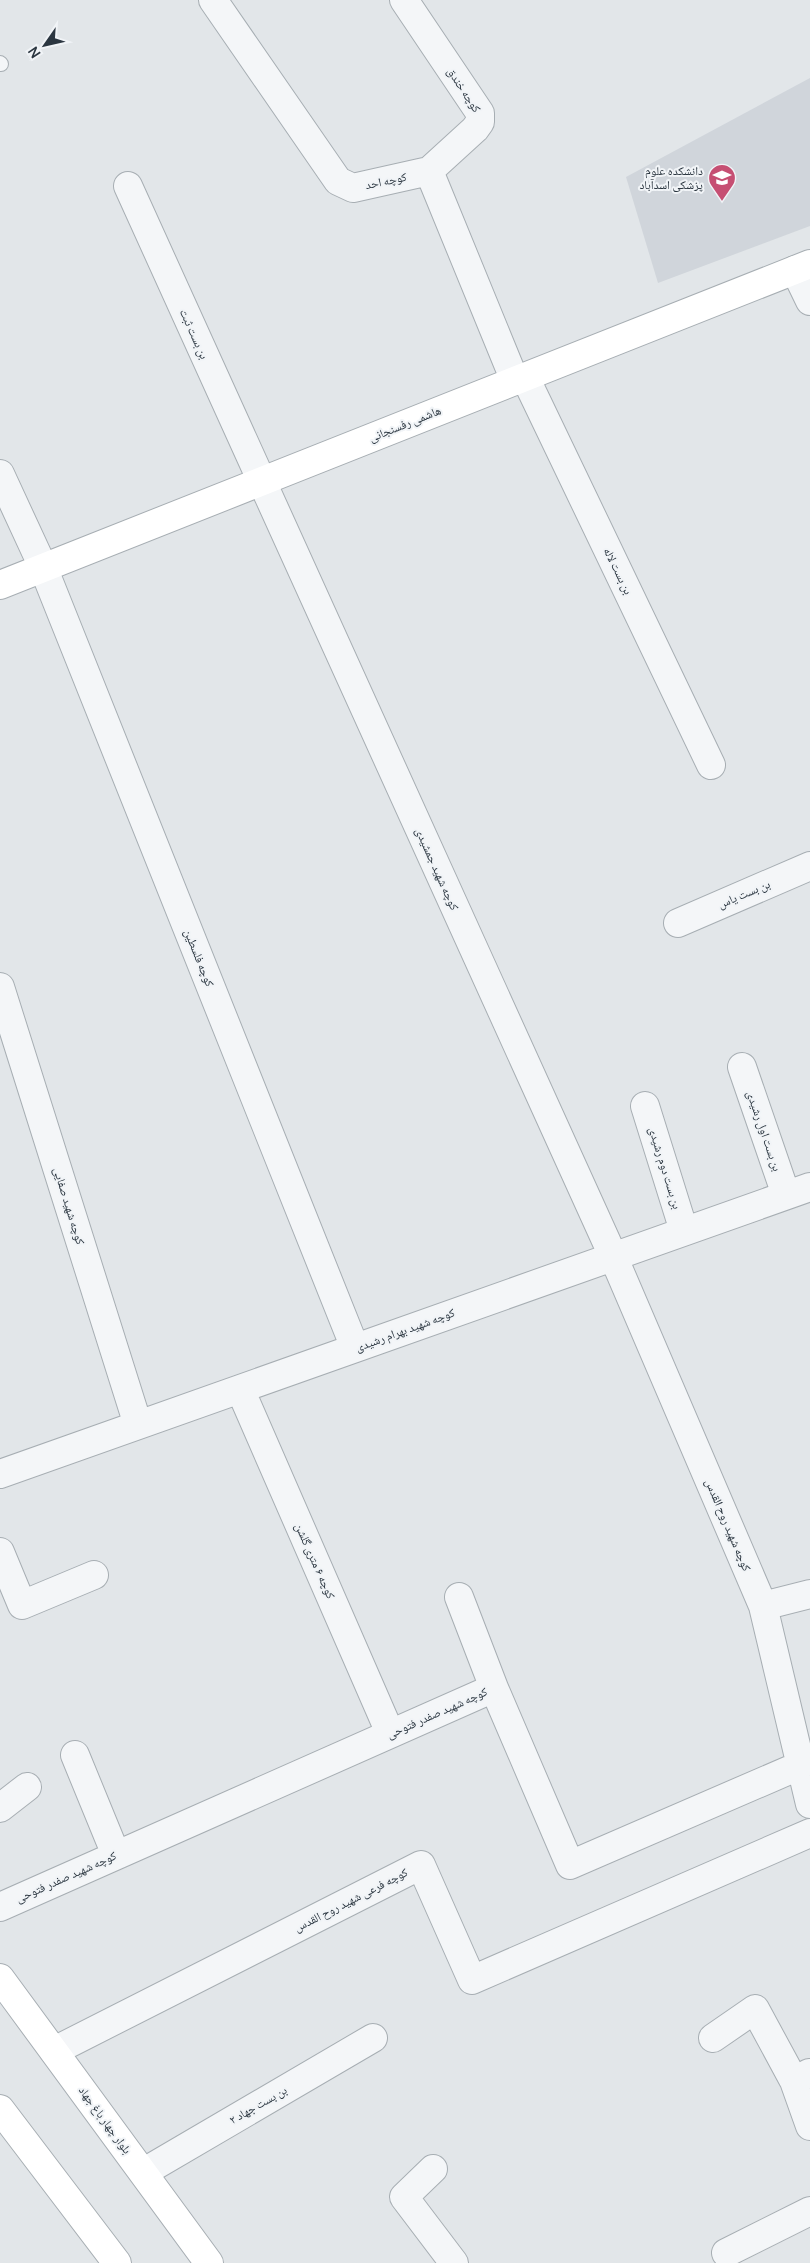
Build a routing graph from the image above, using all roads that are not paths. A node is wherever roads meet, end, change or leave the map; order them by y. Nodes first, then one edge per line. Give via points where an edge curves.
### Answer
1 (213, 0) edge
2 (404, 0) edge
3 (429, 171) junction
4 (128, 186) dead end
5 (802, 267) edge
6 (810, 301) edge
7 (520, 379) junction
8 (0, 474) edge
9 (260, 482) junction
10 (43, 567) junction
11 (0, 584) edge
12 (711, 765) dead end
13 (810, 866) edge
14 (678, 923) dead end
15 (0, 987) edge
16 (742, 1067) dead end
17 (645, 1106) dead end
18 (798, 1191) edge
19 (684, 1231) junction
20 (613, 1256) junction
21 (355, 1348) junction
22 (240, 1390) junction
23 (138, 1426) junction
24 (0, 1474) edge
25 (0, 1552) edge
26 (94, 1575) dead end
27 (810, 1594) edge
28 (459, 1597) dead end
29 (763, 1606) junction
30 (494, 1688) junction
31 (390, 1734) junction
32 (75, 1755) dead end
33 (800, 1765) junction
34 (26, 1787) dead end
35 (810, 1804) edge
36 (0, 1808) edge
37 (810, 1833) edge
38 (116, 1855) junction
39 (0, 1907) edge
40 (0, 1978) edge
41 (373, 2038) dead end
42 (713, 2038) dead end
43 (54, 2051) junction
44 (802, 2077) edge
45 (0, 2109) edge
46 (810, 2126) edge
47 (433, 2169) dead end
48 (144, 2172) junction
49 (810, 2211) edge
50 (726, 2253) dead end
51 (117, 2263) edge
52 (209, 2263) edge
53 (454, 2263) edge

1 - 3 street, کوچه احد via 338,181 352,188
2 - 3 street, کوچه خندق via 480,113 480,122 475,129
3 - 7 street
4 - 9 street, بن بست ثبت
5 - 6 street
5 - 7 main road, هاشمی رفسنجانی
7 - 9 main road, هاشمی رفسنجانی
7 - 12 street, بن بست لاله
8 - 10 street, کوچه فلسطین
9 - 10 main road, هاشمی رفسنجانی
9 - 20 street, کوچه شهید جمشیدی
10 - 11 main road, هاشمی رفسنجانی
10 - 21 street, کوچه فلسطین
13 - 14 street, بن بست یاس
15 - 23 street, کوچه شهید صفایی
16 - 18 street, بن بست اول رشیدی
17 - 19 street, بن بست دوم رشیدی
18 - 19 street, کوچه شهید بهرام رشیدی
19 - 20 street, کوچه شهید بهرام رشیدی
20 - 21 street, کوچه شهید بهرام رشیدی
20 - 29 street, کوچه شهید روح القدس
21 - 22 street, کوچه شهید بهرام رشیدی
22 - 23 street, کوچه شهید بهرام رشیدی
22 - 31 street, کوچه ۶ متری گلشن
23 - 24 street, کوچه شهید بهرام رشیدی
25 - 26 street via 22,1605
27 - 29 street
28 - 30 street
29 - 33 street, کوچه شهید روح القدس
30 - 31 street, کوچه شهید صفدر فتوحی
30 - 33 street, کوچه شهید صفدر فتوحی via 570,1865
31 - 38 street, کوچه شهید صفدر فتوحی
32 - 38 street
33 - 35 street, کوچه شهید روح القدس
34 - 36 street
37 - 43 street, کوچه فرعی شهید روح القدس via 472,1980 421,1865
38 - 39 street, کوچه شهید صفدر فتوحی
40 - 43 main road, بلوار چهار باغ جهاد
41 - 48 street, بن بست جهاد ۲
42 - 44 street via 755,2009
43 - 48 main road, بلوار چهار باغ جهاد
44 - 46 street
45 - 51 main road
47 - 53 street via 404,2197
48 - 52 main road, بلوار چهار باغ جهاد
49 - 50 street

